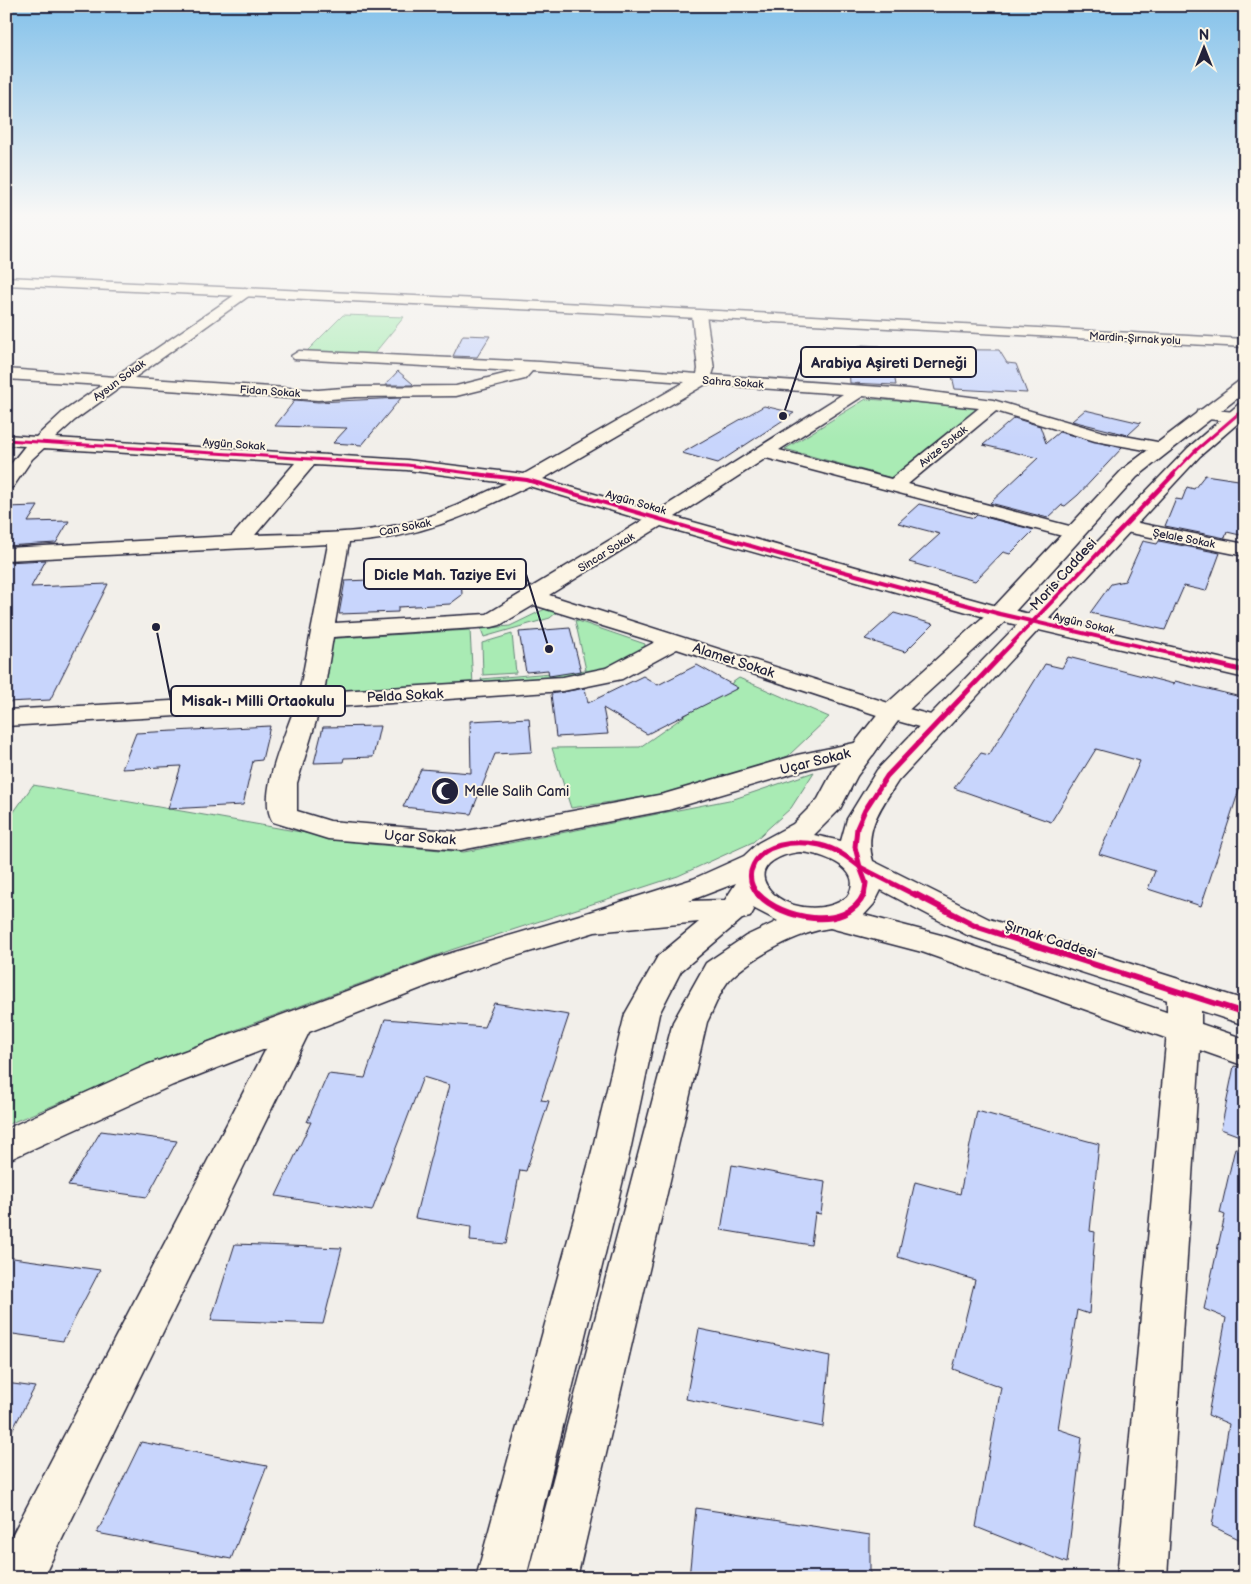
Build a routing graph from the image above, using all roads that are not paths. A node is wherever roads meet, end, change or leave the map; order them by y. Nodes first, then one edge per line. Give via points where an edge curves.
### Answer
1 (222, 291) edge
2 (433, 291) edge
3 (245, 292) junction
4 (698, 315) junction
5 (1205, 327) dead end
6 (1245, 343) edge
7 (299, 356) dead end
8 (528, 366) junction
9 (6, 374) edge
10 (120, 380) junction
11 (703, 380) junction
12 (1245, 384) edge
13 (861, 390) junction
14 (993, 405) junction
15 (1204, 414) junction
16 (1240, 414) edge
17 (6, 440) edge
18 (41, 442) junction
19 (1162, 448) junction
20 (764, 452) junction
21 (309, 459) junction
22 (527, 480) junction
23 (6, 483) edge
24 (894, 486) junction
25 (658, 519) junction
26 (1123, 526) junction
27 (1074, 533) junction
28 (340, 536) junction
29 (238, 542) junction
30 (1245, 550) edge
31 (6, 554) edge
32 (531, 597) junction
33 (1000, 614) junction
34 (1035, 622) junction
35 (322, 631) junction
36 (675, 641) junction
37 (1245, 671) edge
38 (310, 700) junction
39 (892, 712) junction
40 (6, 718) edge
41 (937, 724) junction
42 (864, 749) junction
43 (859, 866) junction
44 (758, 883) junction
45 (820, 918) junction
46 (594, 922) junction
47 (1184, 1012) junction
48 (1245, 1013) edge
49 (296, 1024) junction
50 (1245, 1053) edge
51 (6, 1146) edge
52 (17, 1578) edge
53 (501, 1578) edge
54 (552, 1578) edge
55 (1142, 1578) edge

1 - 3 main road, Mardin-Şırnak yolu
2 - 5 main road, Mardin-Şırnak yolu
3 - 4 main road, Mardin-Şırnak yolu
3 - 10 main road, Aysun Sokak
4 - 6 main road, Mardin-Şırnak yolu
4 - 11 main road via 706,369
7 - 8 main road, Sahra Sokak
8 - 10 main road, Fidan Sokak via 519,376 474,389 420,393 318,395
8 - 11 main road, Sahra Sokak
9 - 10 main road, Fidan Sokak
10 - 18 main road, Aysun Sokak via 69,416
11 - 13 main road, Sahra Sokak
11 - 22 main road, Can Sokak
12 - 15 main road, Moris Caddesi
13 - 14 main road, Sahra Sokak
13 - 20 main road, Sincar Sokak
14 - 19 main road, Sahra Sokak via 1101,437
14 - 24 main road, Avize Sokak
15 - 16 main road
15 - 19 main road, Moris Caddesi
16 - 26 main road, Moris Caddesi via 1194,452
17 - 18 main road, Aygün Sokak
18 - 21 main road, Aygün Sokak
18 - 23 main road, Aysun Sokak via 26,455
19 - 27 main road, Moris Caddesi via 1130,473
20 - 24 main road
20 - 25 main road, Sincar Sokak
21 - 22 main road, Aygün Sokak via 407,465
21 - 29 main road
22 - 25 main road, Aygün Sokak
22 - 28 main road, Can Sokak via 442,520 406,529
24 - 27 main road
25 - 32 main road, Sincar Sokak
25 - 33 main road, Aygün Sokak
26 - 30 main road, Şelale Sokak
26 - 34 main road, Moris Caddesi
27 - 33 main road, Moris Caddesi
28 - 29 main road, Can Sokak
28 - 35 main road, Uçar Sokak
29 - 31 main road, Can Sokak
32 - 35 main road, Sincar Sokak via 492,620
32 - 36 main road, Alamet Sokak
33 - 34 main road, Aygün Sokak
33 - 39 main road, Moris Caddesi
34 - 37 main road, Aygün Sokak
34 - 41 main road, Moris Caddesi
35 - 38 main road, Uçar Sokak
36 - 38 main road, Pelda Sokak via 613,674 563,684
36 - 39 main road, Alamet Sokak
38 - 40 main road, Pelda Sokak
38 - 42 main road, Uçar Sokak via 282,783 283,816 328,830 460,841 668,802 806,761
39 - 41 main road, Alamet Sokak
39 - 42 main road, Moris Caddesi
41 - 43 main road, Moris Caddesi via 887,776 861,816 855,847
42 - 44 main road, Moris Caddesi via 844,775 830,804
43 - 44 main road via 831,848 795,843
43 - 45 main road via 866,878 866,891 860,903 847,912
43 - 47 main road, Şırnak Caddesi via 978,927
44 - 45 main road via 791,915
44 - 46 main road via 704,886
44 - 46 main road via 686,912
44 - 53 main road via 669,964 642,1014 608,1161
45 - 47 main road, Şırnak Caddesi via 930,943
45 - 54 main road via 756,944 718,971 690,1022
46 - 49 main road via 449,965
47 - 48 main road, Şırnak Caddesi
47 - 50 main road, Şırnak Caddesi
47 - 55 main road
49 - 51 main road via 160,1075
49 - 52 main road

